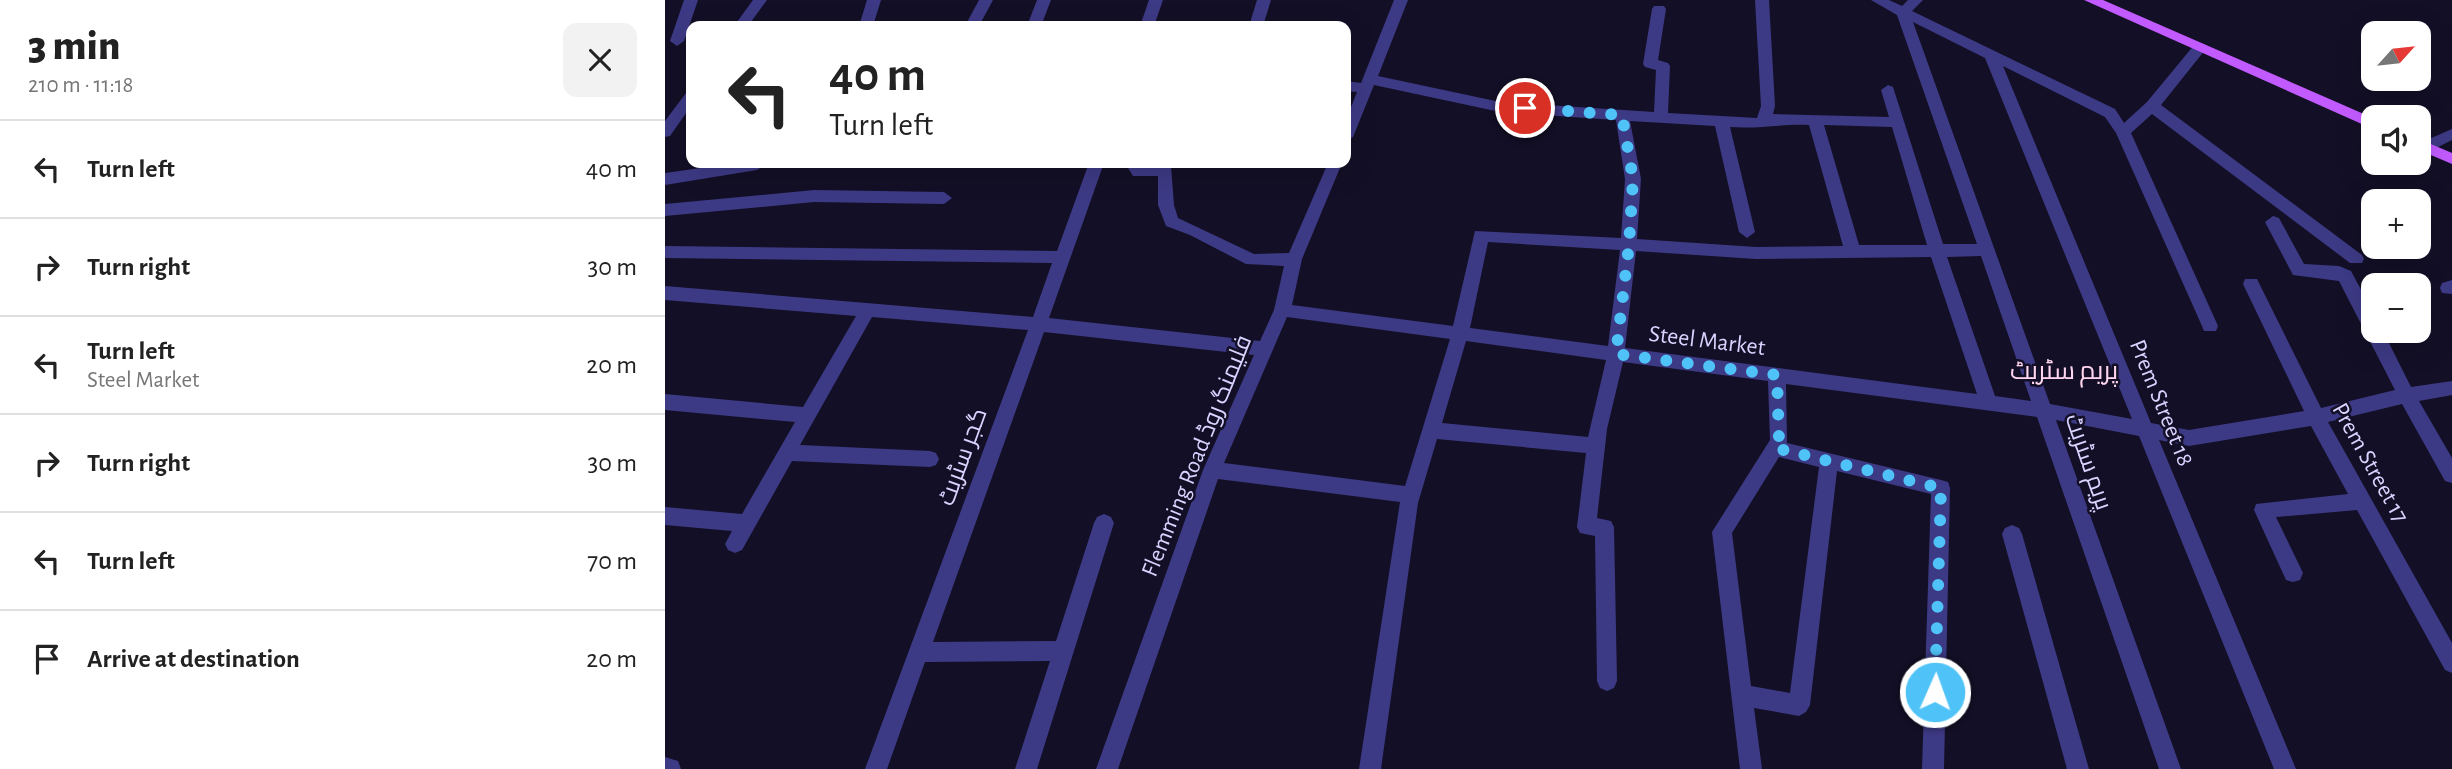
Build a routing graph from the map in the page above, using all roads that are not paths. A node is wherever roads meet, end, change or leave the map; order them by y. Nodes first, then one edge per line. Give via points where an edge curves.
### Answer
1 (691, 0) edge
2 (760, 0) edge
3 (874, 0) edge
4 (986, 0) edge
5 (1044, 0) edge
6 (1156, 0) edge
7 (1264, 0) edge
8 (1401, 0) edge
9 (1762, 0) edge
10 (1878, 0) edge
11 (2091, 0) edge
12 (1910, 6) edge
13 (1659, 9) dead end
14 (745, 21) edge
15 (868, 21) edge
16 (975, 21) edge
17 (1036, 21) edge
18 (1149, 21) edge
19 (1258, 21) edge
20 (677, 41) dead end
21 (2200, 47) junction
22 (1991, 55) junction
23 (1368, 84) junction
24 (1351, 86) edge
25 (1888, 90) dead end
26 (686, 103) edge
27 (2152, 106) junction
28 (1622, 115) junction
29 (1661, 117) junction
30 (1764, 119) junction
31 (2361, 119) edge
32 (1815, 120) junction
33 (1721, 121) junction
34 (1896, 122) junction
35 (1351, 125) edge
36 (665, 132) edge
37 (2123, 132) junction
38 (2452, 134) edge
39 (2431, 142) edge
40 (2431, 150) edge
41 (2452, 159) edge
42 (737, 168) edge
43 (1095, 168) edge
44 (1135, 168) edge
45 (1333, 168) edge
46 (665, 179) edge
47 (944, 198) dead end
48 (665, 210) edge
49 (2273, 222) dead end
50 (1747, 232) dead end
51 (1629, 245) junction
52 (1987, 250) junction
53 (1937, 251) junction
54 (665, 252) edge
55 (1853, 252) junction
56 (1063, 257) junction
57 (1294, 259) junction
58 (2356, 259) dead end
59 (2251, 284) dead end
60 (665, 293) edge
61 (2361, 303) edge
62 (867, 309) junction
63 (1282, 310) junction
64 (1038, 324) junction
65 (2210, 326) dead end
66 (1460, 333) junction
67 (2381, 343) edge
68 (1265, 349) junction
69 (1616, 354) junction
70 (1777, 375) junction
71 (2452, 388) edge
72 (2406, 395) junction
73 (665, 402) edge
74 (1989, 403) junction
75 (2043, 410) junction
76 (808, 415) junction
77 (2316, 418) junction
78 (2145, 428) junction
79 (1430, 430) junction
80 (1597, 446) junction
81 (1775, 448) junction
82 (787, 453) junction
83 (930, 459) dead end
84 (1829, 461) junction
85 (1212, 470) junction
86 (2452, 475) edge
87 (1411, 495) junction
88 (2362, 501) junction
89 (665, 516) edge
90 (746, 523) junction
91 (1104, 523) dead end
92 (2012, 534) dead end
93 (735, 544) dead end
94 (2294, 573) dead end
95 (1064, 651) junction
96 (919, 652) junction
97 (2452, 663) edge
98 (1607, 681) dead end
99 (1741, 695) junction
100 (665, 768) edge
101 (670, 769) edge
102 (876, 769) edge
103 (1026, 769) edge
104 (1107, 769) edge
105 (1370, 769) edge
106 (1751, 769) edge
107 (1933, 769) edge
108 (2078, 769) edge
109 (2170, 769) edge
110 (2285, 769) edge

1 - 20 street
2 - 14 street
3 - 15 street
4 - 16 street
5 - 17 street
6 - 18 street
7 - 19 street
8 - 23 street
9 - 30 street via 1768,106
10 - 12 street
11 - 21 main road
12 - 22 street
12 - 52 street, پریم سٹریٹ
13 - 29 street via 1650,64 1663,66
21 - 27 street
21 - 31 main road
22 - 37 street via 2110,113
22 - 78 street, Prem Street 18
23 - 24 street
23 - 28 street via 1500,107
23 - 35 street
25 - 34 street
26 - 36 street
27 - 37 street
27 - 58 street
28 - 29 street
28 - 51 street via 1633,179
29 - 33 street
30 - 32 street
30 - 33 street via 1763,124
32 - 34 street
32 - 55 street
33 - 50 street
34 - 53 street
37 - 65 street
38 - 39 street
40 - 41 main road
42 - 46 street
43 - 56 street, گجر سٹریٹ
44 - 57 street via 1138,172 1166,170 1165,205 1172,222 1252,260
45 - 57 street, Flemming Road فلیمنگ روڈ
47 - 48 street via 814,196
49 - 61 street via 2299,270 2339,272 2349,279
51 - 55 street via 1756,253
51 - 66 street via 1481,236
51 - 69 street
52 - 53 street
52 - 75 street, پریم سٹریٹ
53 - 55 street
53 - 74 street
54 - 56 street
56 - 64 street, گجر سٹریٹ
57 - 63 street, Flemming Road فلیمنگ روڈ
59 - 77 street, Prem Street 17
60 - 62 street
62 - 64 street
62 - 76 street
63 - 66 street, Steel Market
63 - 68 street, Flemming Road فلیمنگ روڈ
64 - 68 street
64 - 96 street, گجر سٹریٹ
66 - 69 street, Steel Market
66 - 79 street
67 - 72 street
68 - 85 street, Flemming Road فلیمنگ روڈ
69 - 70 street, Steel Market
69 - 80 street
70 - 74 street, Steel Market
70 - 81 street via 1779,441
71 - 72 street, Steel Market
72 - 77 street, Steel Market
72 - 86 street
73 - 76 street
74 - 75 street, Steel Market
75 - 78 street, Steel Market
75 - 109 street, پریم سٹریٹ
76 - 82 street
77 - 78 street, Steel Market via 2189,438
77 - 88 street, Prem Street 17
78 - 110 street, Prem Street 18
79 - 80 street
79 - 87 street
80 - 98 street via 1587,527 1604,527
81 - 84 street
81 - 99 street via 1722,532
82 - 83 street
82 - 90 street
84 - 99 street via 1799,705
84 - 107 street via 1941,488
85 - 87 street
85 - 104 street, Flemming Road فلیمنگ روڈ
87 - 105 street
88 - 94 street via 2263,510
88 - 97 street, Prem Street 17
89 - 90 street
90 - 93 street
91 - 95 street
92 - 108 street
95 - 96 street
95 - 103 street
96 - 102 street, گجر سٹریٹ
99 - 106 street
100 - 101 street

